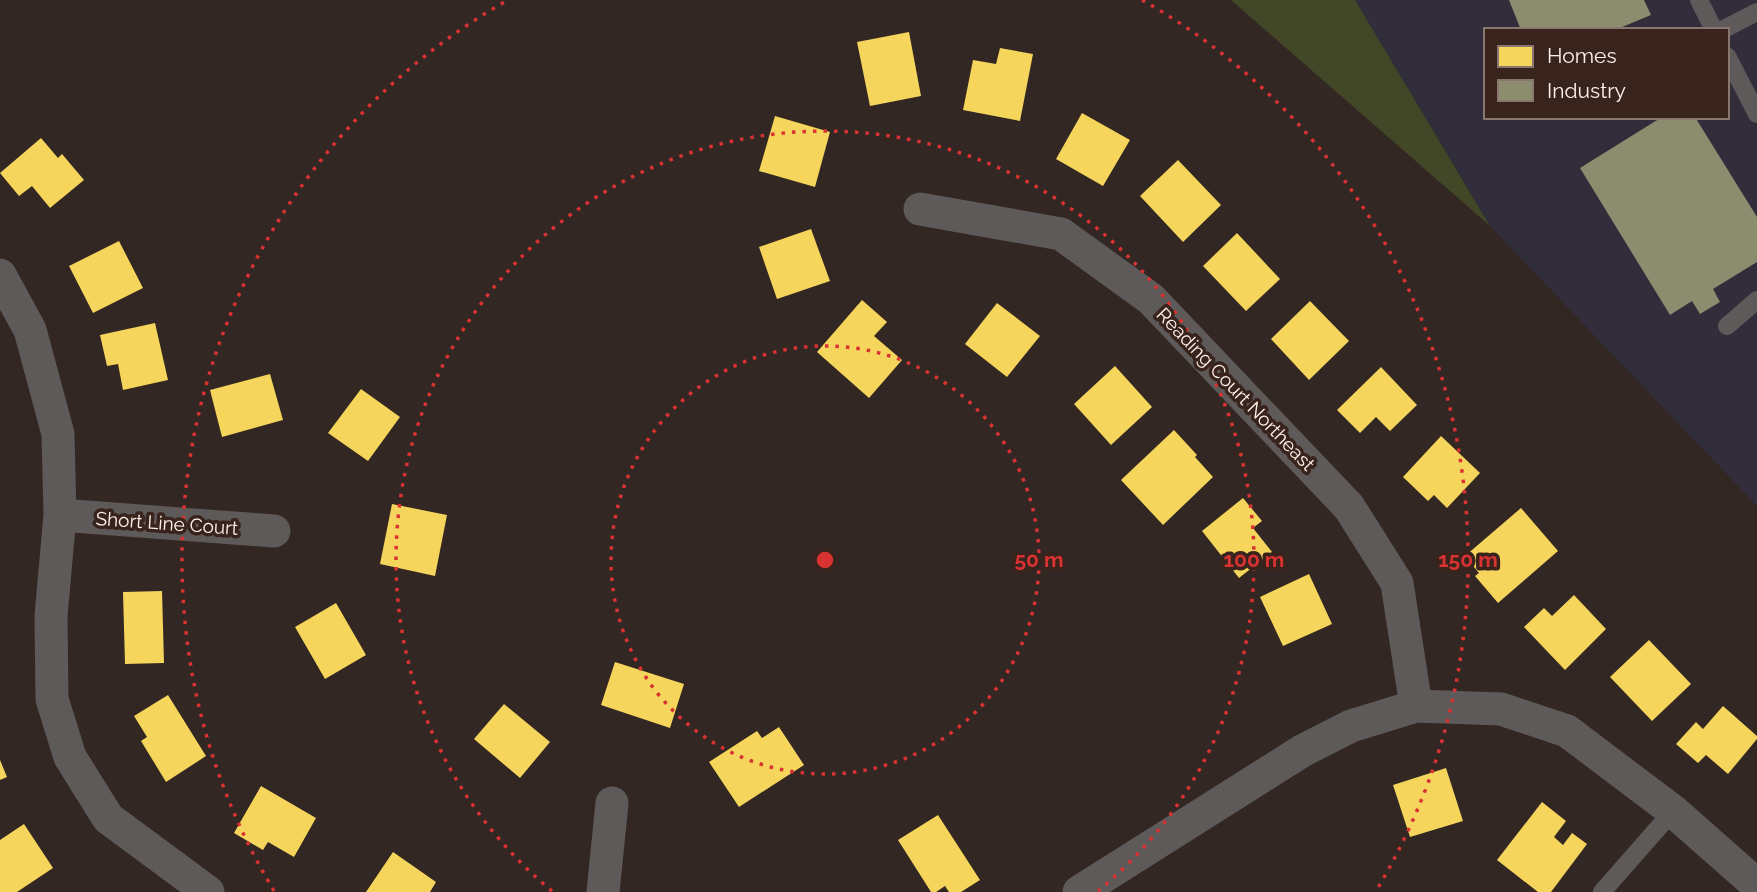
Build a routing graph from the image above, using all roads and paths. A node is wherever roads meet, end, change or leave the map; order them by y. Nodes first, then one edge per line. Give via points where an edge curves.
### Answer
1 (1699, 0) edge
2 (1757, 12) edge
3 (1713, 28) edge
4 (1726, 28) edge
5 (1729, 60) edge
6 (1757, 114) edge
7 (919, 209) dead end
8 (0, 275) edge
9 (1757, 300) edge
10 (1727, 326) dead end
11 (60, 515) junction
12 (274, 531) dead end
13 (1416, 706) junction
14 (612, 803) dead end
15 (1673, 811) junction
16 (1757, 886) edge
17 (208, 892) edge
18 (603, 892) edge
19 (1079, 892) edge
20 (1602, 892) edge

1 - 3 lane
2 - 4 lane
5 - 6 lane
7 - 13 street, Reading Court Northeast via 1061,234 1151,299 1349,507 1398,583
8 - 11 street via 30,330 58,434
9 - 10 lane
11 - 12 street, Short Line Court
11 - 17 street via 51,616 52,699 70,757 108,818
13 - 15 street via 1501,709 1567,731
13 - 19 street via 1351,726 1302,751
14 - 18 street
15 - 16 street
15 - 20 lane

